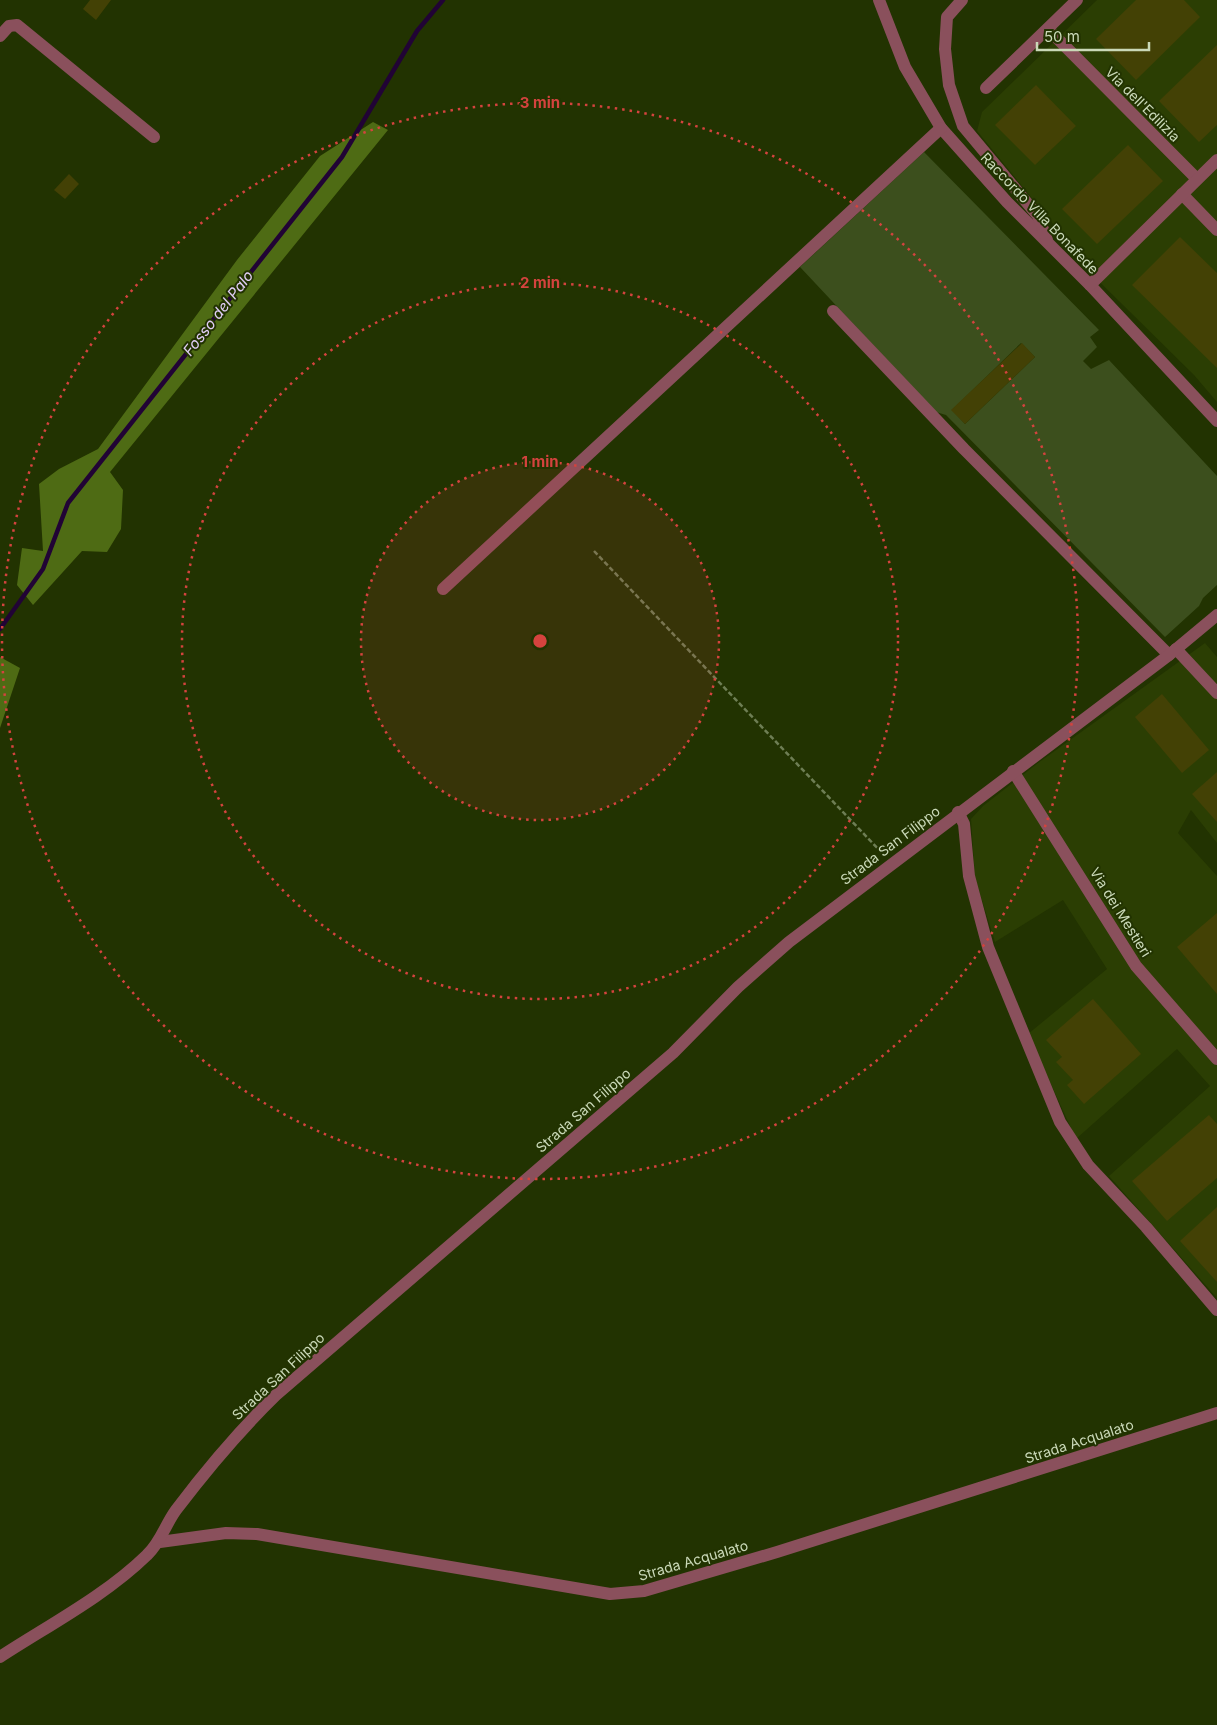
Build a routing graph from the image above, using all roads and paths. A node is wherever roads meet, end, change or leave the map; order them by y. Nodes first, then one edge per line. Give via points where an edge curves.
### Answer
1 (879, 0) edge
2 (962, 0) edge
3 (1077, 0) edge
4 (1048, 29) junction
5 (0, 36) edge
6 (986, 88) dead end
7 (941, 128) junction
8 (154, 137) dead end
9 (1217, 160) edge
10 (1197, 179) junction
11 (1182, 194) junction
12 (1217, 230) edge
13 (1049, 244) junction
14 (1090, 285) junction
15 (834, 311) dead end
16 (1217, 421) edge
17 (594, 551) dead end
18 (443, 589) dead end
19 (1217, 615) edge
20 (1173, 652) junction
21 (1217, 693) edge
22 (1013, 771) junction
23 (958, 812) junction
24 (891, 862) junction
25 (1217, 1059) edge
26 (1217, 1310) edge
27 (1217, 1413) edge
28 (160, 1542) junction
29 (0, 1657) edge

1 - 7 street, Raccordo Villa Bonafede via 904,67
2 - 13 street via 947,17 945,49 949,85 963,126 1038,216
3 - 4 street
4 - 6 street
4 - 10 street, Via dell'Edilizia
5 - 8 street via 9,26 17,25
7 - 13 street, Raccordo Villa Bonafede
7 - 18 street
9 - 10 street
10 - 11 street
11 - 12 street
11 - 14 street
13 - 14 street, Raccordo Villa Bonafede
14 - 16 street, Raccordo Villa Bonafede
15 - 20 street via 964,449
17 - 24 path
19 - 20 street, Strada San Filippo
20 - 21 street
20 - 22 street, Strada San Filippo
22 - 23 street, Strada San Filippo
22 - 25 street, Via dei Mestieri via 1136,966
23 - 24 street, Strada San Filippo
23 - 26 street via 964,824 969,876 988,947 1060,1122 1088,1165
24 - 28 street, Strada San Filippo via 789,942 738,987 673,1053 276,1395 226,1446 174,1512
27 - 28 street, Strada Acqualato via 777,1552 627,1593 610,1594 257,1534 226,1533
28 - 29 street, Strada San Filippo via 99,1592

